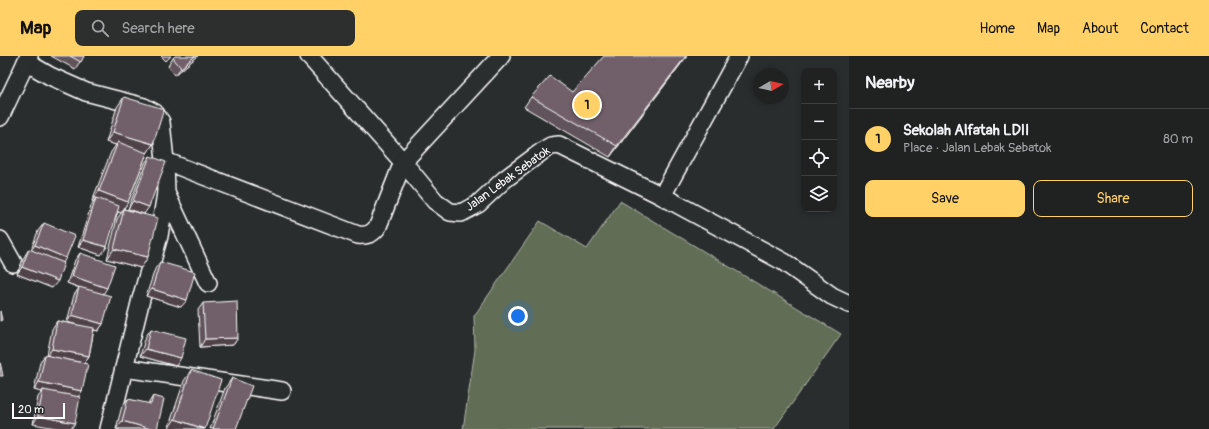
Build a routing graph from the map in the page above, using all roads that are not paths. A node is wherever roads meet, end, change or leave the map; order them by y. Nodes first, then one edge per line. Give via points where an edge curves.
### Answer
1 (501, 56) edge
2 (739, 56) edge
3 (28, 59) edge
4 (311, 59) edge
5 (0, 117) edge
6 (165, 160) junction
7 (403, 162) junction
8 (166, 193) junction
9 (662, 196) junction
10 (0, 240) edge
11 (13, 263) dead end
12 (208, 283) dead end
13 (849, 304) edge
14 (124, 368) junction
15 (282, 391) dead end
16 (109, 429) edge

1 - 7 street
2 - 9 street
3 - 5 street
3 - 6 street via 50,76 86,92 144,107 155,113 161,122
4 - 7 street, Jalan Lebak Sebatok
6 - 7 street via 363,236 373,232 378,226
6 - 8 street
7 - 9 street, Jalan Lebak Sebatok via 435,201 455,213 461,213 478,204 505,179 550,146 559,144
8 - 12 street
8 - 14 street via 159,236
9 - 13 street, Jalan Lebak Sebatok via 784,262 832,296
10 - 11 street
14 - 15 street
14 - 16 street

